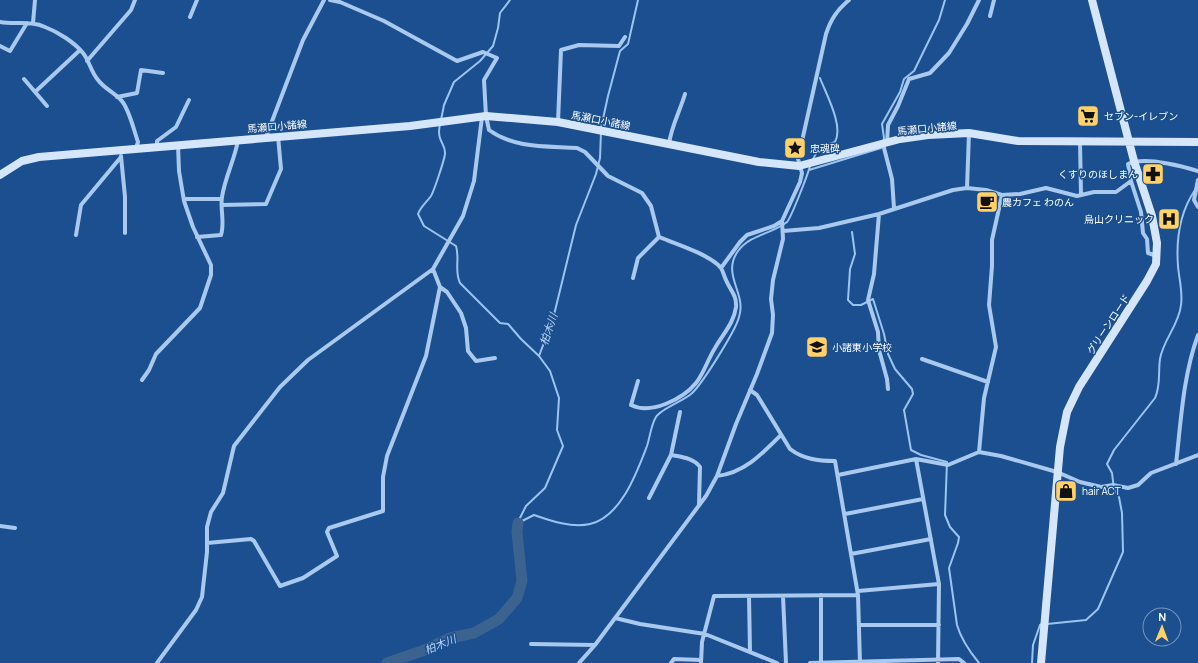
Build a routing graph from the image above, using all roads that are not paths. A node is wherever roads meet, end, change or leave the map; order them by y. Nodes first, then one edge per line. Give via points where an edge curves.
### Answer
1 (35, 0) edge
2 (135, 0) edge
3 (197, 0) edge
4 (324, 0) edge
5 (330, 0) edge
6 (849, 0) edge
7 (979, 0) edge
8 (994, 0) edge
9 (1092, 0) edge
10 (990, 16) dead end
11 (190, 18) dead end
12 (0, 22) edge
13 (27, 23) junction
14 (33, 23) junction
15 (625, 37) dead end
16 (0, 46) edge
17 (80, 50) junction
18 (86, 61) junction
19 (163, 74) dead end
20 (24, 79) dead end
21 (35, 92) junction
22 (685, 94) dead end
23 (117, 97) junction
24 (189, 100) dead end
25 (47, 106) dead end
26 (484, 116) junction
27 (558, 122) junction
28 (969, 133) junction
29 (278, 136) junction
30 (266, 137) junction
31 (238, 139) junction
32 (1129, 141) junction
33 (1080, 142) junction
34 (1198, 142) edge
35 (178, 144) junction
36 (669, 144) junction
37 (885, 144) junction
38 (157, 146) junction
39 (136, 148) junction
40 (121, 153) junction
41 (1134, 161) junction
42 (799, 166) junction
43 (1198, 172) edge
44 (0, 175) edge
45 (1198, 180) edge
46 (1131, 181) junction
47 (967, 188) junction
48 (1002, 195) junction
49 (1081, 195) junction
50 (184, 199) junction
51 (221, 199) junction
52 (222, 205) junction
53 (1198, 207) edge
54 (894, 208) junction
55 (878, 214) junction
56 (782, 221) junction
57 (783, 231) junction
58 (125, 233) dead end
59 (76, 235) dead end
60 (197, 237) junction
61 (659, 237) junction
62 (1156, 256) junction
63 (721, 268) junction
64 (433, 269) junction
65 (633, 278) dead end
66 (440, 287) junction
67 (1198, 335) edge
68 (495, 358) dead end
69 (922, 359) dead end
70 (142, 380) dead end
71 (638, 381) dead end
72 (988, 382) junction
73 (888, 389) dead end
74 (750, 390) junction
75 (680, 412) dead end
76 (781, 435) junction
77 (979, 452) junction
78 (671, 455) junction
79 (1198, 455) edge
80 (916, 459) junction
81 (1176, 464) junction
82 (1057, 472) junction
83 (838, 475) junction
84 (717, 476) junction
85 (649, 498) dead end
86 (923, 499) junction
87 (699, 504) junction
88 (845, 514) junction
89 (0, 526) edge
90 (15, 528) dead end
91 (931, 539) junction
92 (207, 543) junction
93 (851, 554) junction
94 (939, 584) junction
95 (858, 593) junction
96 (821, 595) junction
97 (749, 596) junction
98 (783, 596) junction
99 (615, 618) junction
100 (939, 624) junction
101 (859, 625) junction
102 (705, 634) junction
103 (531, 644) dead end
104 (595, 646) junction
105 (750, 652) junction
106 (701, 661) edge
107 (938, 661) edge
108 (860, 662) edge
109 (156, 663) edge
110 (579, 663) edge
111 (671, 663) edge
112 (777, 663) edge
113 (786, 663) edge
114 (810, 663) edge
115 (822, 663) edge
116 (964, 663) edge
117 (1041, 663) edge

1 - 14 street
2 - 18 street via 131,10
3 - 11 street
4 - 30 street via 303,40
5 - 26 street via 346,4 384,21 458,61 483,52 497,58 484,80
6 - 42 street via 838,9 830,21 826,34 808,108 798,159
7 - 37 street via 949,53 930,74 909,79 888,125
8 - 10 street
9 - 32 main road, グリーンロード
12 - 13 street
13 - 14 street
13 - 16 street via 10,51
14 - 17 street via 45,26
15 - 27 street via 619,46 579,45 562,50
17 - 18 street
17 - 21 street
18 - 23 street via 106,90
19 - 23 street via 141,70 137,93
20 - 21 street
21 - 25 street
22 - 36 street via 678,119 671,130
23 - 39 street via 131,120 138,142
24 - 38 street via 176,127 157,141
26 - 27 main road, 馬瀬口小諸線
26 - 29 main road, 馬瀬口小諸線 via 410,126
26 - 61 street via 489,130 506,140 523,144 577,148 585,152 608,176 642,193 651,206
26 - 64 street via 474,181 463,216
27 - 36 main road, 馬瀬口小諸線
28 - 33 main road, 馬瀬口小諸線 via 1018,141
28 - 37 main road, 馬瀬口小諸線 via 928,135
28 - 47 street
29 - 30 main road, 馬瀬口小諸線
29 - 52 street via 281,169 266,204
30 - 31 main road, 馬瀬口小諸線
31 - 35 main road, 馬瀬口小諸線
31 - 51 street via 236,154
32 - 33 main road, 馬瀬口小諸線
32 - 34 main road, 馬瀬口小諸線
32 - 41 main road, グリーンロード
33 - 49 street
35 - 38 main road, 馬瀬口小諸線
35 - 50 street
36 - 42 main road, 馬瀬口小諸線 via 759,162
37 - 42 main road, 馬瀬口小諸線
37 - 54 street via 892,179
38 - 39 main road, 馬瀬口小諸線
39 - 40 main road, 馬瀬口小諸線
40 - 44 main road, 馬瀬口小諸線 via 39,157 22,161
40 - 58 street
40 - 59 street via 81,205
41 - 43 street via 1154,162
41 - 46 street via 1128,164
41 - 62 main road, グリーンロード via 1152,216 1157,244
42 - 56 street via 802,174 800,182
45 - 53 street via 1194,200
46 - 49 street via 1116,192
46 - 62 street via 1141,212 1148,253
47 - 48 street
47 - 54 street
48 - 49 street via 1046,188
48 - 72 street via 992,240 989,305 996,347
50 - 51 street
50 - 60 street
51 - 52 street
52 - 60 street via 221,234
54 - 55 street
55 - 57 street via 819,228
55 - 73 street via 874,274 868,300 878,332 879,350
56 - 57 street
56 - 63 street via 747,235
57 - 74 street via 782,250 773,280 772,333
60 - 70 street via 211,265 211,276 200,308 156,354
61 - 63 street via 707,258
61 - 65 street via 638,258
62 - 82 main road, グリーンロード via 1156,264 1147,281 1079,387 1067,412
63 - 71 street via 736,297 733,319 696,382 686,393 657,408 637,408 631,405 631,401
64 - 66 street
64 - 92 street via 308,360 261,408 234,446 223,493 207,527
66 - 68 street via 447,292 462,313 468,352 472,358 476,361
66 - 92 street via 426,356 387,456 383,477 383,511 328,528 326,532 337,556 303,578 280,586 251,539
67 - 81 street via 1190,358
69 - 72 street
72 - 77 street
74 - 76 street via 757,395
74 - 84 street
75 - 78 street
76 - 83 street via 790,450 798,455 834,461
76 - 84 street via 749,465 728,475
77 - 80 street via 948,465
77 - 82 street
78 - 85 street
78 - 87 street via 691,459 698,465
79 - 81 street
80 - 83 street
80 - 86 street
81 - 82 street via 1151,473 1138,486 1128,488 1080,482
82 - 117 main road, グリーンロード
83 - 88 street
84 - 87 street
86 - 88 street
86 - 91 street
87 - 99 street
88 - 93 street
89 - 90 street
91 - 93 street
91 - 94 street
92 - 109 street via 202,597 196,610
93 - 95 street
94 - 95 street
94 - 100 street
95 - 96 street
95 - 101 street
96 - 98 street
96 - 115 street
97 - 98 street
97 - 102 street via 714,596
97 - 105 street
98 - 113 street
99 - 102 street
99 - 104 street
100 - 101 street
100 - 107 street
101 - 108 street
102 - 105 street
102 - 106 street
103 - 104 street
104 - 110 street
105 - 112 street
106 - 111 street via 674,659
107 - 108 street
107 - 116 street via 959,659
108 - 115 street
114 - 115 street

